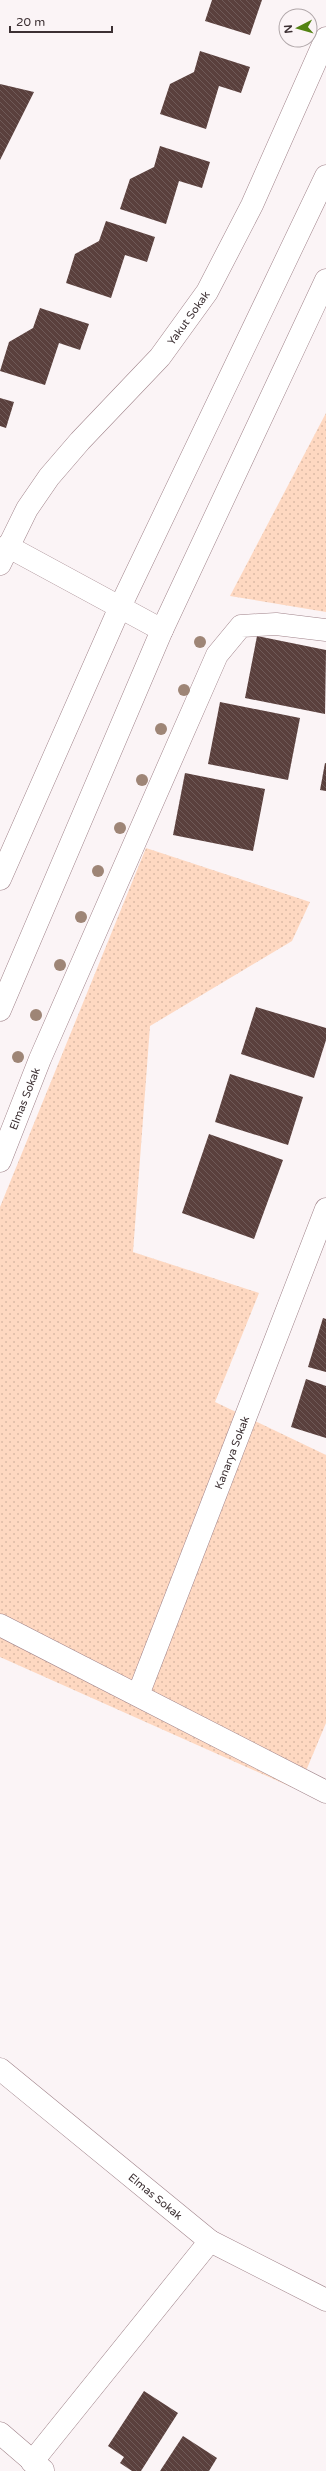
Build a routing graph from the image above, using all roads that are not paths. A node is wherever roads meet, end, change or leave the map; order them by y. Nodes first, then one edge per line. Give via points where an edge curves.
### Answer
1 (326, 38) edge
2 (326, 176) edge
3 (326, 280) edge
4 (4, 555) edge
5 (120, 607) junction
6 (162, 630) junction
7 (326, 630) edge
8 (0, 879) edge
9 (0, 1010) edge
10 (0, 1161) edge
11 (326, 1209) edge
12 (0, 1625) edge
13 (138, 1696) junction
14 (326, 1792) edge
15 (0, 2069) edge
16 (210, 2241) junction
17 (326, 2300) edge
18 (0, 2434) edge
19 (38, 2466) edge

1 - 4 street, Yakut Sokak via 252,205 207,292 160,357 49,477 27,509
2 - 5 street
3 - 6 street
4 - 5 street
5 - 6 street
5 - 8 street
6 - 9 street
7 - 10 street, Elmas Sokak via 276,624 241,626 217,655 40,1059
11 - 13 street, Kanarya Sokak
12 - 13 street
13 - 14 street
15 - 16 street, Elmas Sokak
16 - 17 street, Elmas Sokak
16 - 19 street
18 - 19 street

